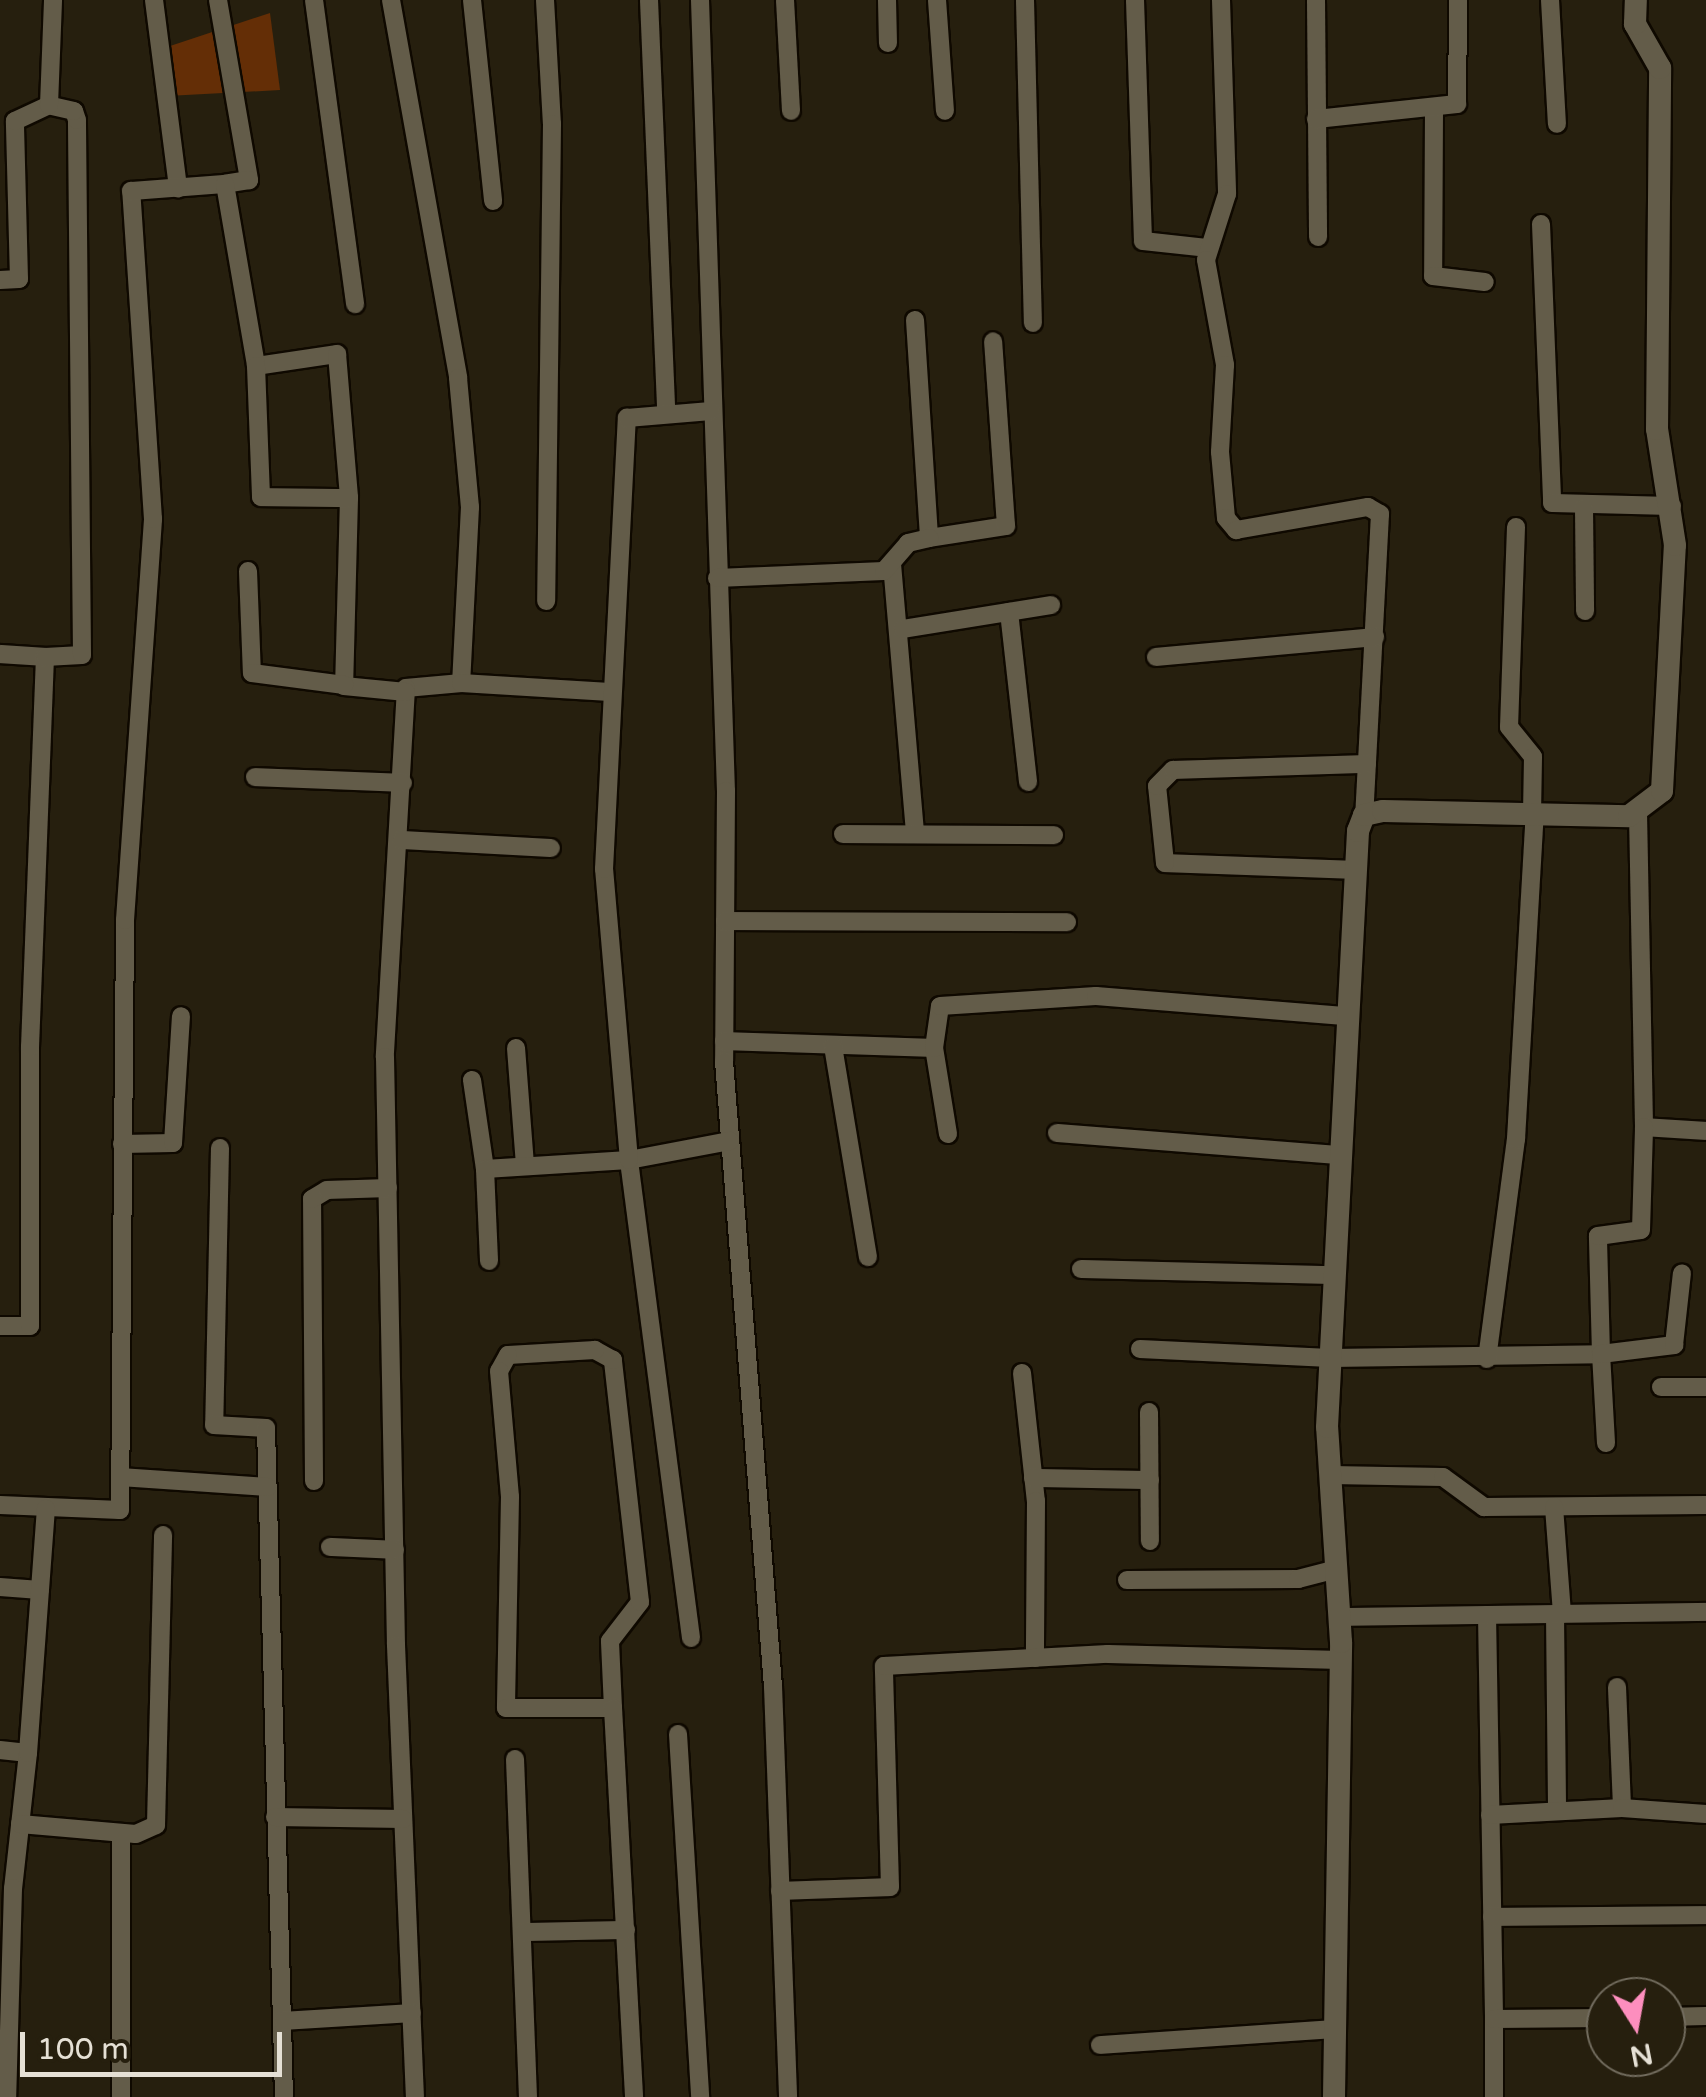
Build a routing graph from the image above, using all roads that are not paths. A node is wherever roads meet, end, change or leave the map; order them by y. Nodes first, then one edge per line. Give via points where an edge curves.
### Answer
1 (53, 0) edge
2 (154, 0) edge
3 (218, 0) edge
4 (314, 0) edge
5 (391, 0) edge
6 (472, 0) edge
7 (544, 0) edge
8 (649, 0) edge
9 (700, 0) edge
10 (785, 0) edge
11 (887, 0) edge
12 (937, 0) edge
13 (1025, 0) edge
14 (1135, 0) edge
15 (1221, 0) edge
16 (1316, 0) edge
17 (1458, 0) edge
18 (1550, 0) edge
19 (1636, 0) edge
20 (888, 42) dead end
21 (49, 105) junction
22 (790, 110) dead end
23 (1434, 110) junction
24 (944, 111) dead end
25 (1316, 118) junction
26 (7, 122) edge
27 (1558, 124) dead end
28 (225, 184) junction
29 (178, 188) junction
30 (493, 202) dead end
31 (1541, 224) dead end
32 (1318, 237) dead end
33 (1206, 248) junction
34 (0, 280) edge
35 (1484, 282) dead end
36 (355, 304) dead end
37 (915, 320) dead end
38 (1034, 323) dead end
39 (993, 341) dead end
40 (256, 366) junction
41 (711, 411) junction
42 (666, 414) junction
43 (350, 498) junction
44 (1672, 506) junction
45 (1584, 508) junction
46 (1516, 527) dead end
47 (929, 538) junction
48 (892, 564) junction
49 (248, 571) dead end
50 (718, 578) junction
51 (546, 601) dead end
52 (1051, 605) dead end
53 (1585, 611) dead end
54 (1009, 612) junction
55 (903, 629) junction
56 (1375, 637) junction
57 (0, 654) edge
58 (44, 656) junction
59 (1156, 657) dead end
60 (462, 683) junction
61 (344, 685) junction
62 (406, 692) junction
63 (610, 692) junction
64 (1367, 764) junction
65 (255, 777) dead end
66 (1028, 782) dead end
67 (403, 783) junction
68 (1533, 813) junction
69 (1638, 813) junction
70 (1364, 815) junction
71 (842, 834) dead end
72 (915, 834) junction
73 (1054, 835) dead end
74 (402, 840) junction
75 (551, 848) dead end
76 (1355, 870) junction
77 (725, 921) junction
78 (1067, 922) dead end
79 (181, 1016) dead end
80 (1347, 1016) junction
81 (724, 1041) junction
82 (833, 1046) junction
83 (516, 1048) dead end
84 (934, 1048) junction
85 (472, 1080) dead end
86 (1644, 1127) junction
87 (1706, 1131) edge
88 (948, 1134) dead end
89 (1056, 1134) dead end
90 (730, 1141) junction
91 (122, 1144) junction
92 (220, 1148) dead end
93 (1338, 1154) junction
94 (629, 1160) junction
95 (525, 1164) junction
96 (485, 1170) junction
97 (388, 1188) junction
98 (868, 1258) dead end
99 (489, 1261) dead end
100 (1081, 1269) dead end
101 (1682, 1274) dead end
102 (1333, 1275) junction
103 (0, 1326) edge
104 (1140, 1349) dead end
105 (1600, 1354) junction
106 (1330, 1358) junction
107 (1486, 1359) junction
108 (1022, 1373) dead end
109 (1661, 1387) dead end
110 (1706, 1387) edge
111 (1150, 1412) dead end
112 (1606, 1443) dead end
113 (1331, 1476) junction
114 (120, 1477) junction
115 (1033, 1478) junction
116 (1150, 1480) junction
117 (314, 1481) dead end
118 (268, 1486) junction
119 (0, 1505) edge
120 (1706, 1506) edge
121 (1554, 1507) junction
122 (46, 1509) junction
123 (163, 1535) dead end
124 (1150, 1541) dead end
125 (330, 1547) dead end
126 (394, 1550) junction
127 (1337, 1569) junction
128 (1127, 1580) dead end
129 (0, 1586) edge
130 (40, 1590) junction
131 (1706, 1612) edge
132 (1559, 1614) junction
133 (1487, 1615) junction
134 (1340, 1617) junction
135 (691, 1638) dead end
136 (1035, 1658) junction
137 (1341, 1660) junction
138 (1617, 1688) dead end
139 (612, 1708) junction
140 (678, 1734) dead end
141 (0, 1750) edge
142 (28, 1752) junction
143 (514, 1759) dead end
144 (1622, 1808) junction
145 (1557, 1811) junction
146 (1490, 1814) junction
147 (1706, 1814) edge
148 (275, 1817) junction
149 (403, 1820) junction
150 (20, 1824) junction
151 (121, 1833) junction
152 (780, 1891) junction
153 (1706, 1914) edge
154 (1492, 1916) junction
155 (626, 1930) junction
156 (524, 1932) junction
157 (412, 2013) junction
158 (1586, 2018) edge
159 (1494, 2019) junction
160 (283, 2022) junction
161 (1336, 2029) junction
162 (1100, 2045) dead end
163 (7, 2097) edge
164 (121, 2097) edge
165 (284, 2097) edge
166 (415, 2097) edge
167 (528, 2097) edge
168 (634, 2097) edge
169 (700, 2097) edge
170 (788, 2097) edge
171 (1334, 2097) edge
172 (1494, 2097) edge

1 - 21 street
2 - 29 street
3 - 28 street via 248,180
4 - 36 street
5 - 60 street via 465,428 470,507
6 - 30 street
7 - 51 street via 552,124
8 - 42 street
9 - 41 street
10 - 22 street
11 - 20 street
12 - 24 street
13 - 38 street
14 - 33 street via 1143,241
15 - 33 street via 1227,194
16 - 25 street
17 - 23 street via 1462,97
18 - 27 street
19 - 44 street via 1636,24 1660,68 1657,429
21 - 26 street
21 - 58 street via 74,111 77,120 84,484 82,655
23 - 25 street
23 - 35 street via 1434,276
25 - 32 street
26 - 34 street via 19,279
28 - 29 street
28 - 40 street
29 - 91 street via 130,191 153,519 125,920
31 - 45 street via 1552,499 1556,507
33 - 56 street via 1225,365 1220,452 1228,524 1236,530 1378,510
37 - 47 street
39 - 47 street via 1006,526
40 - 43 street via 262,497
40 - 43 street via 336,354
41 - 42 street
41 - 50 street
42 - 63 street via 627,418
43 - 61 street
44 - 45 street
44 - 69 street via 1665,776 1658,800
45 - 53 street
46 - 68 street via 1509,728 1532,756
47 - 48 street via 908,543
48 - 50 street via 807,578
48 - 55 street
49 - 61 street via 252,673
50 - 77 street
52 - 54 street
54 - 55 street
54 - 66 street
55 - 72 street
56 - 59 street
56 - 64 street
57 - 58 street
58 - 103 street via 30,1047 30,1326
60 - 62 street
60 - 63 street
61 - 62 street
62 - 67 street
63 - 94 street via 604,869
64 - 70 street
64 - 76 street via 1173,770 1158,786 1165,863
65 - 67 street
67 - 74 street
68 - 69 street
68 - 70 street
68 - 107 street via 1516,1139
69 - 86 street
70 - 76 street
71 - 72 street
72 - 73 street
74 - 75 street
74 - 97 street via 385,1057
76 - 80 street
77 - 78 street
77 - 81 street
79 - 91 street via 173,1143
80 - 84 street via 1096,996 965,1004 935,1010
80 - 93 street
81 - 82 street
81 - 90 street
82 - 84 street
82 - 98 street
83 - 95 street
84 - 88 street
85 - 96 street
86 - 87 street
86 - 105 street via 1641,1230 1598,1236
89 - 93 street
90 - 94 street
90 - 152 street via 773,1686
91 - 114 street
92 - 118 street via 214,1425 266,1428
93 - 102 street
94 - 95 street
94 - 135 street
95 - 96 street
96 - 99 street
97 - 117 street via 326,1190 312,1199
97 - 126 street
100 - 102 street
101 - 105 street via 1674,1345
102 - 106 street
104 - 106 street
105 - 107 street
105 - 112 street
106 - 107 street
106 - 113 street
108 - 115 street
109 - 110 street
111 - 116 street
113 - 121 street via 1434,1476 1474,1505
113 - 127 street
114 - 118 street
114 - 122 street via 120,1510
115 - 116 street
115 - 136 street
116 - 124 street
118 - 148 street
119 - 122 street
120 - 121 street
121 - 132 street
122 - 130 street
123 - 151 street via 158,1820 143,1833
125 - 126 street
126 - 149 street
127 - 128 street via 1298,1579
127 - 134 street
129 - 130 street
130 - 142 street
131 - 132 street
132 - 133 street
132 - 145 street
133 - 134 street
133 - 146 street
134 - 137 street
136 - 137 street
136 - 152 street via 884,1666 890,1888
137 - 161 street
138 - 144 street
139 - 139 street via 506,1708 510,1497 499,1371 508,1354 595,1350 613,1360 640,1602 610,1641
139 - 155 street
140 - 169 street
141 - 142 street
142 - 150 street
143 - 156 street
144 - 145 street
144 - 147 street
145 - 146 street
146 - 154 street
148 - 149 street
148 - 160 street
149 - 157 street
150 - 151 street
150 - 163 street
151 - 164 street
152 - 170 street
153 - 154 street
154 - 159 street
155 - 156 street
155 - 168 street
156 - 167 street
157 - 160 street
157 - 166 street
158 - 159 street
159 - 172 street
160 - 165 street
161 - 162 street
161 - 171 street

